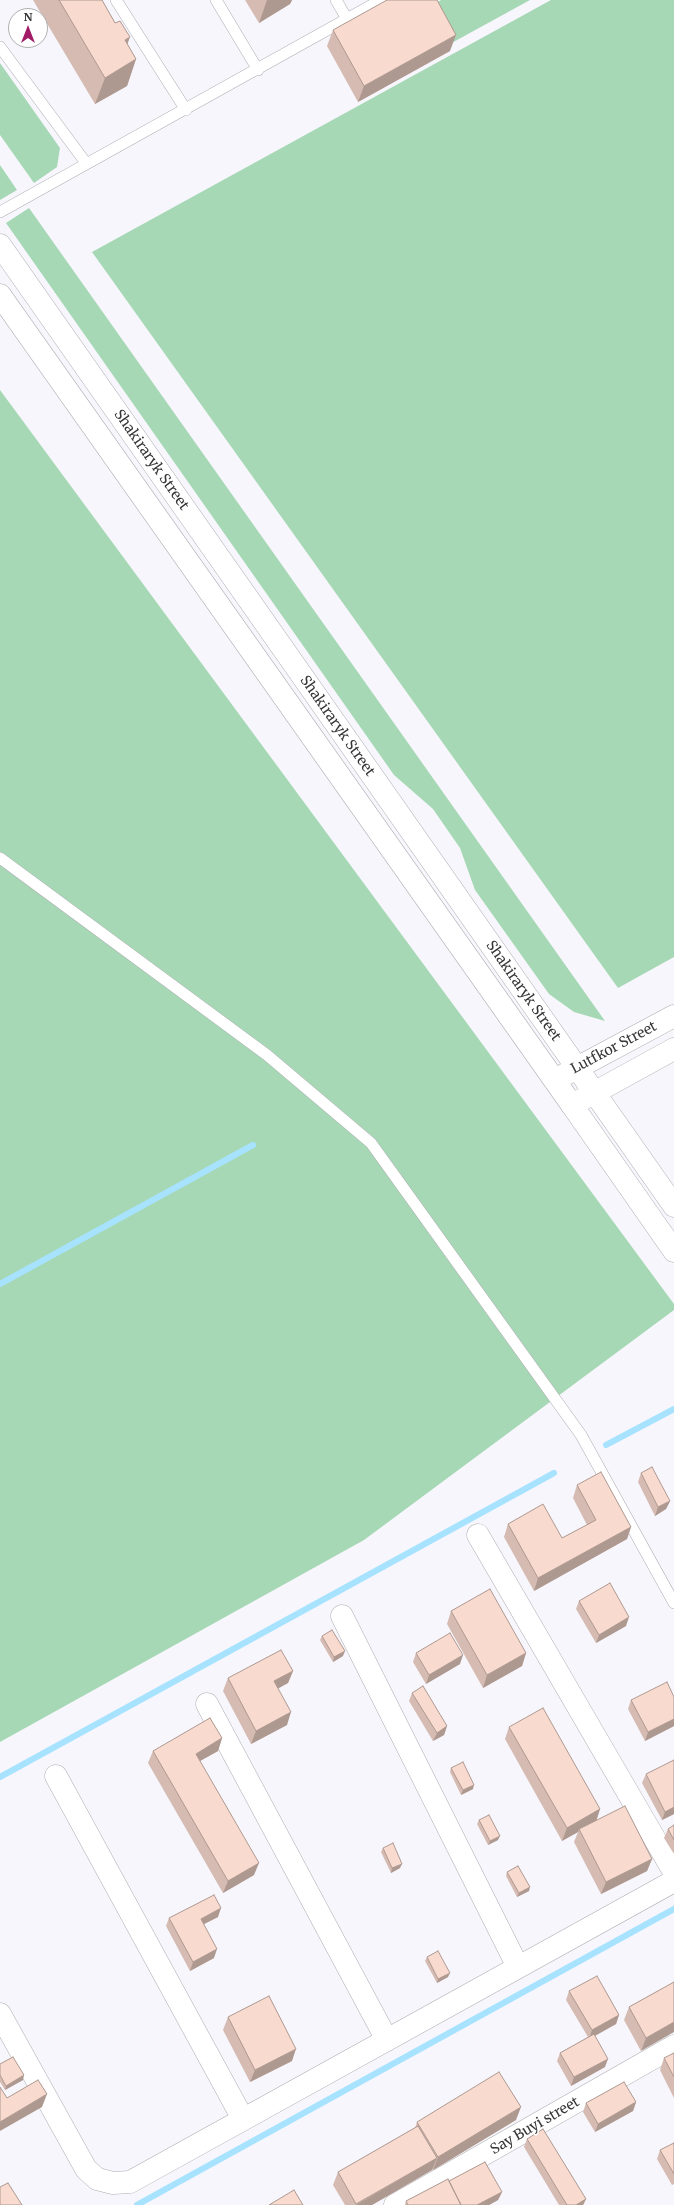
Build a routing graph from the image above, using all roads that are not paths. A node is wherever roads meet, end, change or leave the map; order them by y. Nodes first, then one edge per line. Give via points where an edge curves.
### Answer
1 (116, 0) edge
2 (216, 0) edge
3 (336, 0) edge
4 (381, 0) edge
5 (347, 19) junction
6 (0, 47) edge
7 (258, 70) junction
8 (186, 110) junction
9 (86, 163) junction
10 (0, 212) edge
11 (0, 245) edge
12 (0, 295) edge
13 (0, 858) edge
14 (674, 1016) edge
15 (674, 1049) edge
16 (577, 1068) junction
17 (554, 1080) junction
18 (594, 1092) junction
19 (572, 1105) junction
20 (674, 1206) edge
21 (674, 1251) edge
22 (478, 1535) dead end
23 (674, 1602) edge
24 (342, 1616) dead end
25 (207, 1704) dead end
26 (56, 1776) dead end
27 (674, 1872) edge
28 (674, 1881) edge
29 (518, 1967) junction
30 (0, 2014) edge
31 (387, 2040) junction
32 (674, 2046) edge
33 (243, 2119) junction
34 (395, 2205) edge

1 - 8 lane
2 - 7 lane
3 - 5 lane
4 - 5 lane
5 - 7 lane
6 - 9 lane
7 - 8 lane
8 - 9 lane
9 - 10 lane
11 - 16 street, Shakiraryk Street
12 - 17 street, Shakiraryk Street
13 - 23 lane via 266,1055 371,1143 581,1435
14 - 16 street, Lutfkor Street
15 - 18 street, Lutfkor Street
16 - 17 street, Lutfkor Street
16 - 18 street, Shakiraryk Street
17 - 19 street, Shakiraryk Street
18 - 19 street, Lutfkor Street
18 - 20 street, Shakiraryk Street
19 - 21 street, Shakiraryk Street
22 - 27 street
24 - 29 street
25 - 31 street
26 - 33 street
28 - 29 street
29 - 31 street
30 - 33 street via 86,2169 97,2178 113,2183 130,2182
31 - 33 street
32 - 34 street, Say Buyi street

